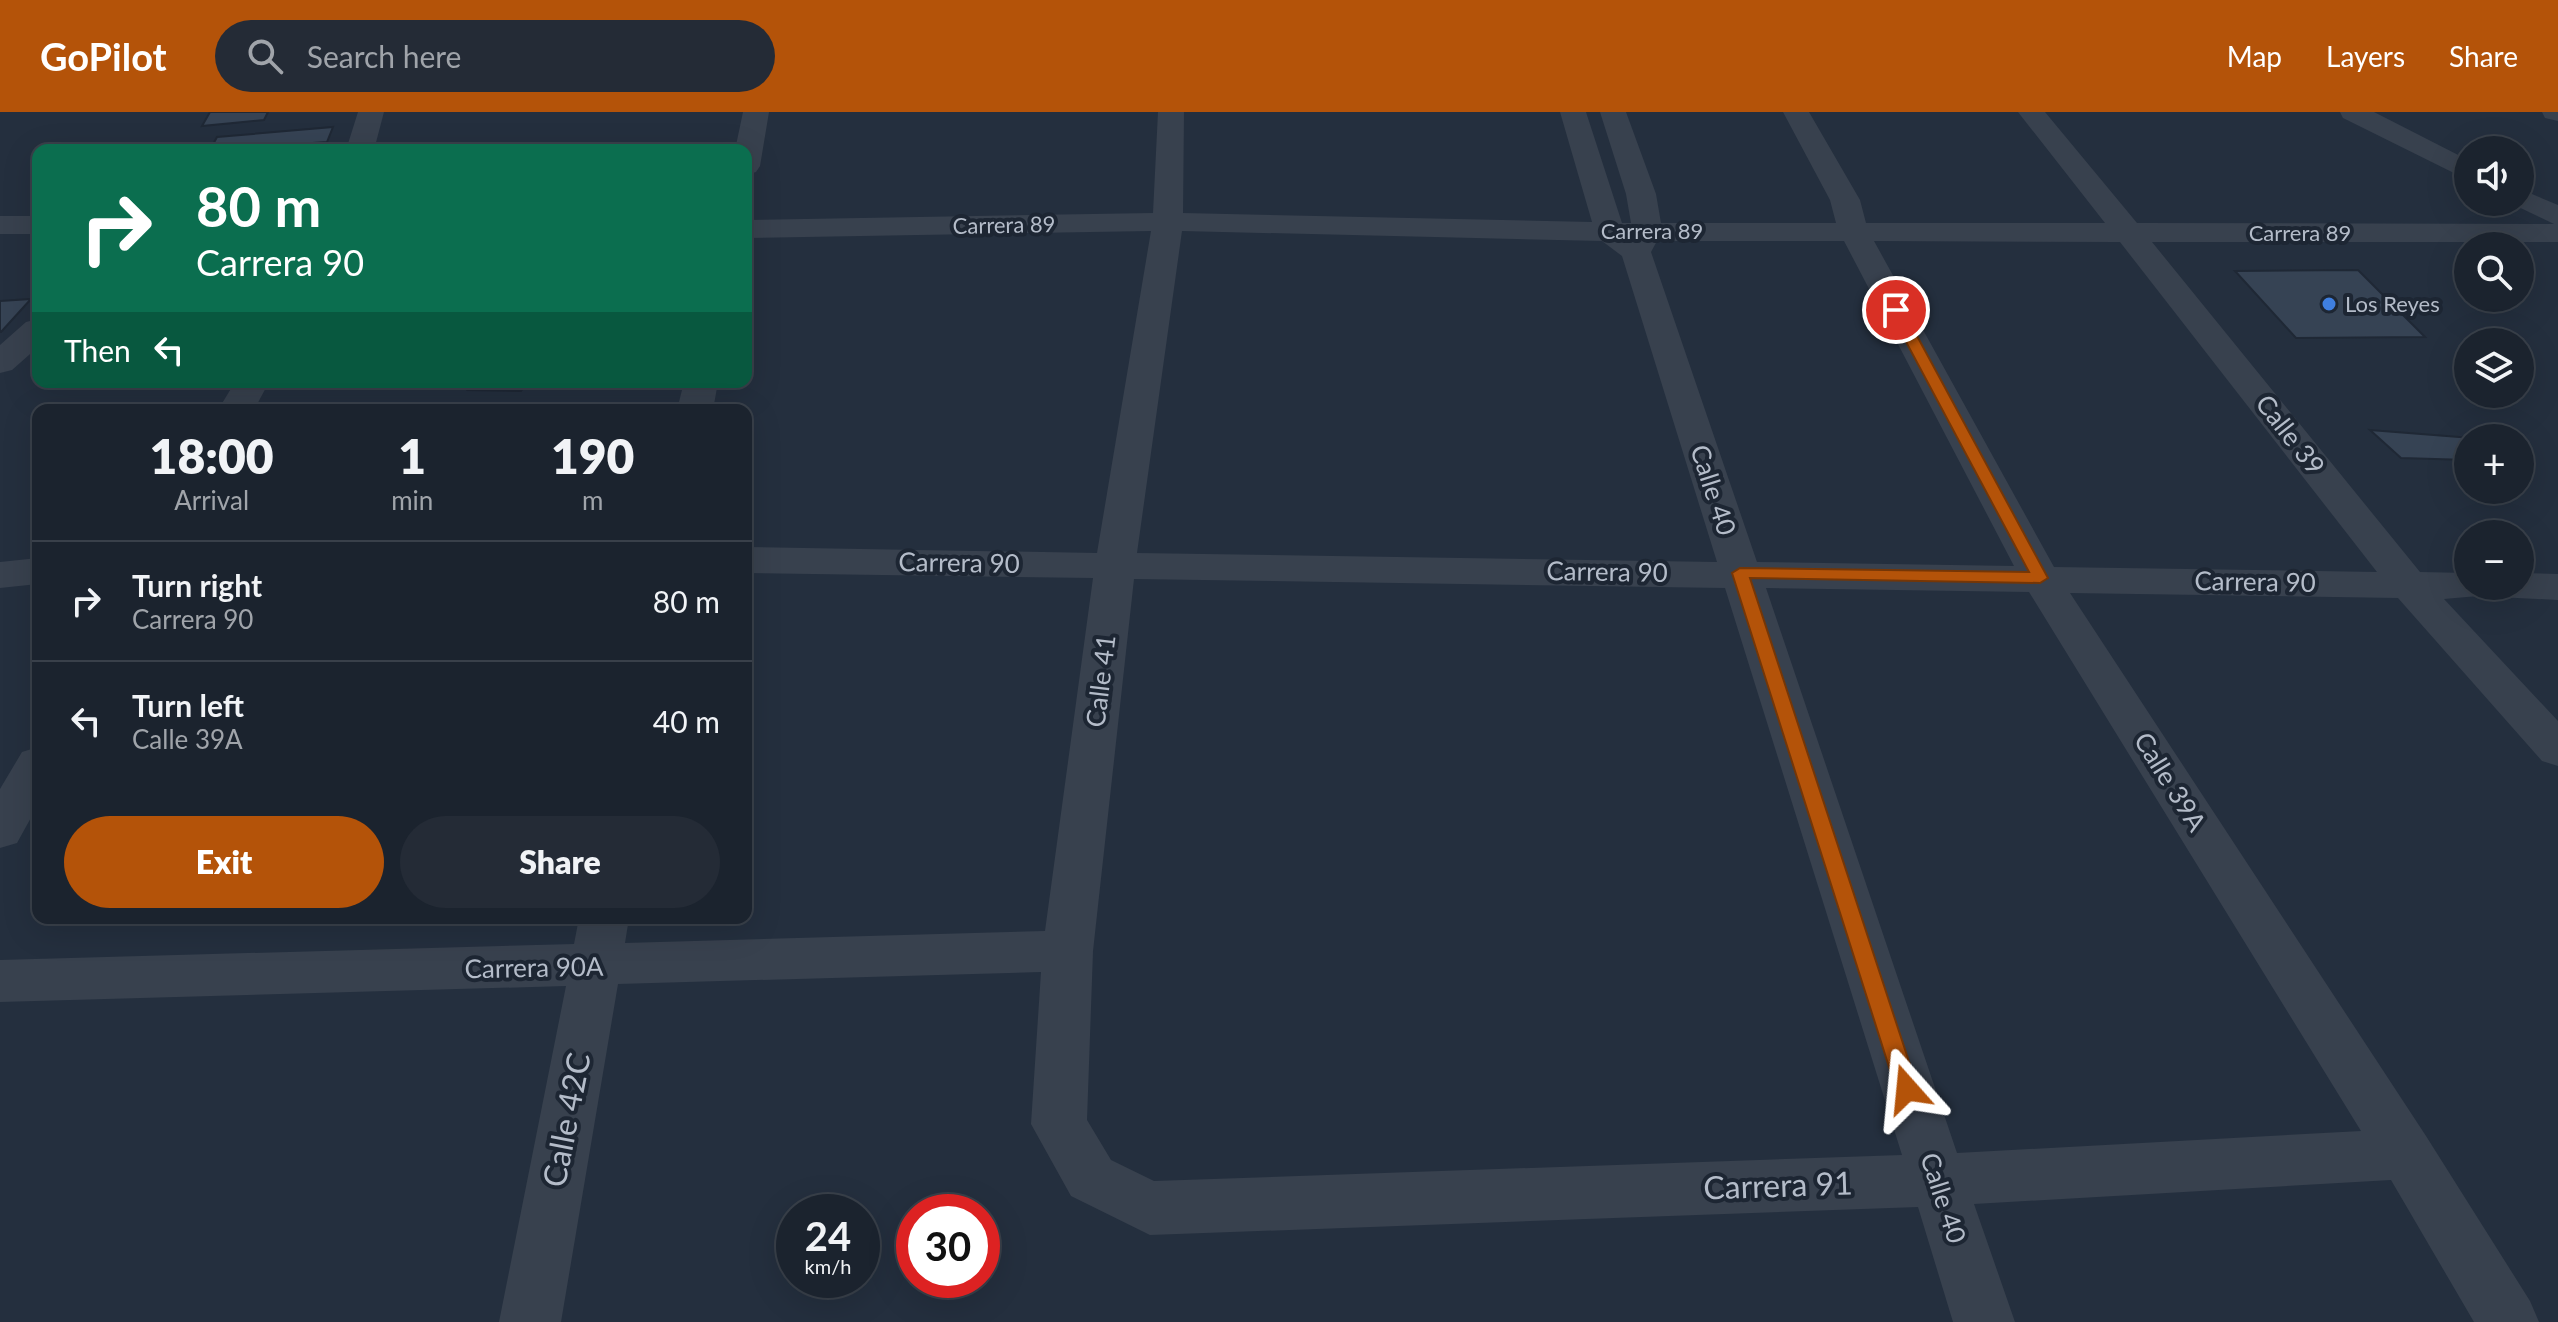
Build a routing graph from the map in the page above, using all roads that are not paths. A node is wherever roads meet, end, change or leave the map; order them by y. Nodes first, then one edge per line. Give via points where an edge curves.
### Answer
1 (371, 112) edge
2 (756, 112) edge
3 (1171, 112) edge
4 (1573, 112) edge
5 (1613, 112) edge
6 (1796, 112) edge
7 (2031, 112) edge
8 (2353, 112) edge
9 (362, 144) edge
10 (750, 144) edge
11 (2454, 164) edge
12 (2534, 205) edge
13 (2558, 216) edge
14 (1168, 222) junction
15 (0, 225) edge
16 (32, 225) edge
17 (752, 229) edge
18 (1853, 230) junction
19 (2126, 232) junction
20 (2558, 233) edge
21 (1631, 238) junction
22 (32, 334) edge
23 (0, 363) edge
24 (752, 560) edge
25 (1115, 566) junction
26 (32, 572) edge
27 (1740, 573) junction
28 (0, 575) edge
29 (2040, 578) junction
30 (2408, 584) junction
31 (2454, 586) edge
32 (2534, 587) edge
33 (2558, 587) edge
34 (2558, 750) edge
35 (32, 774) edge
36 (0, 830) edge
37 (600, 942) edge
38 (1068, 951) junction
39 (0, 981) edge
40 (2406, 1154) junction
41 (1936, 1180) junction
42 (1150, 1208) joint
43 (530, 1322) edge
44 (1984, 1322) edge
45 (2508, 1322) edge

1 - 9 street
2 - 10 street
3 - 14 street, Calle 41
4 - 21 street, Calle 40
5 - 21 street, Calle 40 via 1641,194
6 - 18 street, Calle 39A via 1845,200
7 - 19 street, Calle 39
8 - 11 street
12 - 13 street
14 - 17 street, Carrera 89
14 - 21 street, Carrera 89
14 - 25 street, Calle 41
15 - 16 street
18 - 19 street, Carrera 89
18 - 21 street, Carrera 89
18 - 29 street, Calle 39A
19 - 20 street, Carrera 89
19 - 30 street, Calle 39
21 - 27 street, Calle 40
22 - 23 street
24 - 25 street, Carrera 90
25 - 27 street, Carrera 90
25 - 38 street, Calle 41
26 - 28 street
27 - 29 street, Carrera 90
27 - 41 street, Calle 40
29 - 30 street, Carrera 90
29 - 40 street, Calle 39A
30 - 31 street, Carrera 90
30 - 34 street, Calle 39
32 - 33 street
35 - 36 street
37 - 38 street, Carrera 90A
37 - 39 street, Carrera 90A
37 - 43 street, Calle 42C
38 - 42 street, Calle 41 via 1059,1124 1091,1178
40 - 41 street, Carrera 91
40 - 45 street, Calle 39A
41 - 42 street, Carrera 91
41 - 44 street, Calle 40

